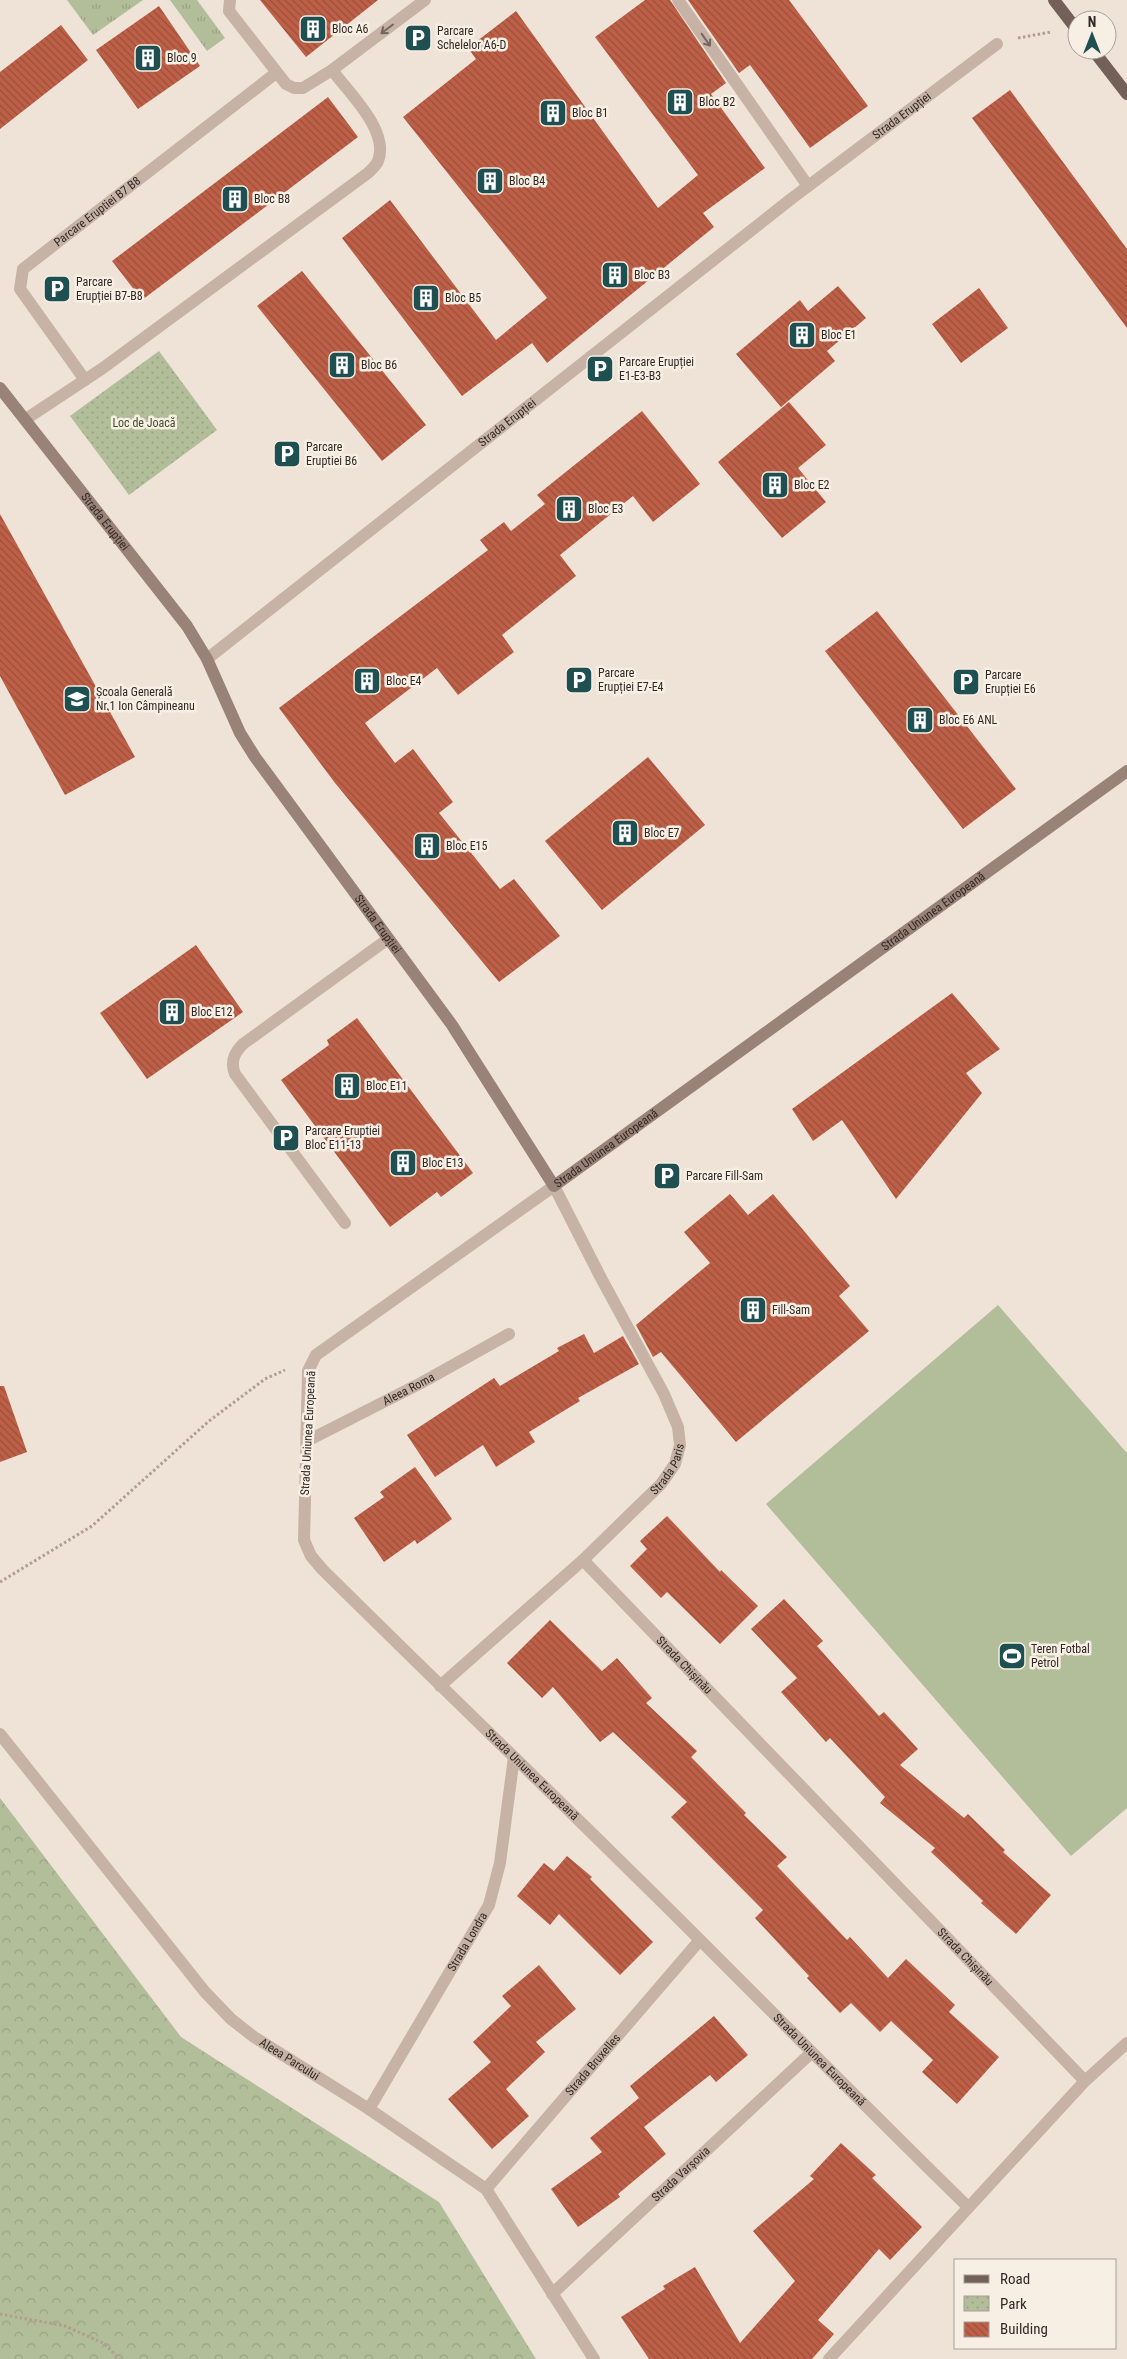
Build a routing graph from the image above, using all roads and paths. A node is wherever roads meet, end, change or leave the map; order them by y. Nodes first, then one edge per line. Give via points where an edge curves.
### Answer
1 (230, 0) edge
2 (426, 0) edge
3 (678, 0) edge
4 (1054, 0) edge
5 (1067, 16) edge
6 (1067, 30) edge
7 (997, 44) joint
8 (1101, 60) edge
9 (332, 70) junction
10 (276, 73) junction
11 (1127, 94) edge
12 (808, 186) junction
13 (84, 380) junction
14 (0, 388) edge
15 (26, 419) junction
16 (208, 659) junction
17 (1127, 771) edge
18 (388, 940) junction
19 (554, 1186) junction
20 (345, 1224) dead end
21 (509, 1334) dead end
22 (316, 1355) junction
23 (307, 1441) junction
24 (583, 1560) junction
25 (0, 1582) edge
26 (440, 1686) junction
27 (0, 1734) edge
28 (514, 1758) junction
29 (700, 1940) junction
30 (1127, 2043) edge
31 (811, 2054) junction
32 (1085, 2081) junction
33 (369, 2110) junction
34 (486, 2190) junction
35 (968, 2207) junction
36 (552, 2294) junction
37 (0, 2314) edge
38 (120, 2359) edge
39 (594, 2359) edge
40 (828, 2359) edge

1 - 10 street via 229,11
2 -> 9 street
3 -> 12 street
4 - 5 main road
6 - 7 path
7 - 12 street, Strada Erupției
8 - 11 main road
9 - 10 street via 303,88 286,84
9 - 13 street via 379,137 378,163
10 - 13 street, Parcare Eruptiei B7 B8 via 23,269 20,289
12 - 16 street, Strada Erupției
13 - 15 street
14 - 15 street, Strada Erupției
15 - 16 street, Strada Erupției via 170,603
16 - 18 street, Strada Erupției via 240,733 255,758
17 - 19 street, Strada Uniunea Europeană
18 - 19 street, Strada Erupției via 452,1025
18 - 20 street via 243,1044 234,1054 235,1074
19 - 22 street, Strada Uniunea Europeană
19 - 24 street, Strada Paris via 664,1394 678,1428 680,1445 675,1464 662,1484
21 - 23 street, Aleea Roma
22 - 23 street, Strada Uniunea Europeană via 308,1371
22 - 25 path via 265,1379 209,1421 92,1526
23 - 26 street, Strada Uniunea Europeană via 304,1540 311,1556
24 - 26 street, Strada Paris
24 - 32 street, Strada Chișinău
26 - 28 street, Strada Uniunea Europeană
27 - 33 street, Aleea Parcului via 204,1992 231,2020
28 - 29 street, Strada Uniunea Europeană
28 - 33 street, Strada Londra via 500,1863 489,1905
29 - 31 street, Strada Uniunea Europeană
29 - 34 street, Strada Bruxelles
30 - 32 street
31 - 35 street, Strada Uniunea Europeană
31 - 36 street, Strada Varșovia
32 - 35 street
33 - 34 street, Aleea Parcului
34 - 36 street, Aleea Parcului
35 - 40 street
36 - 39 street, Aleea Parcului
37 - 38 path via 65,2326 103,2343

